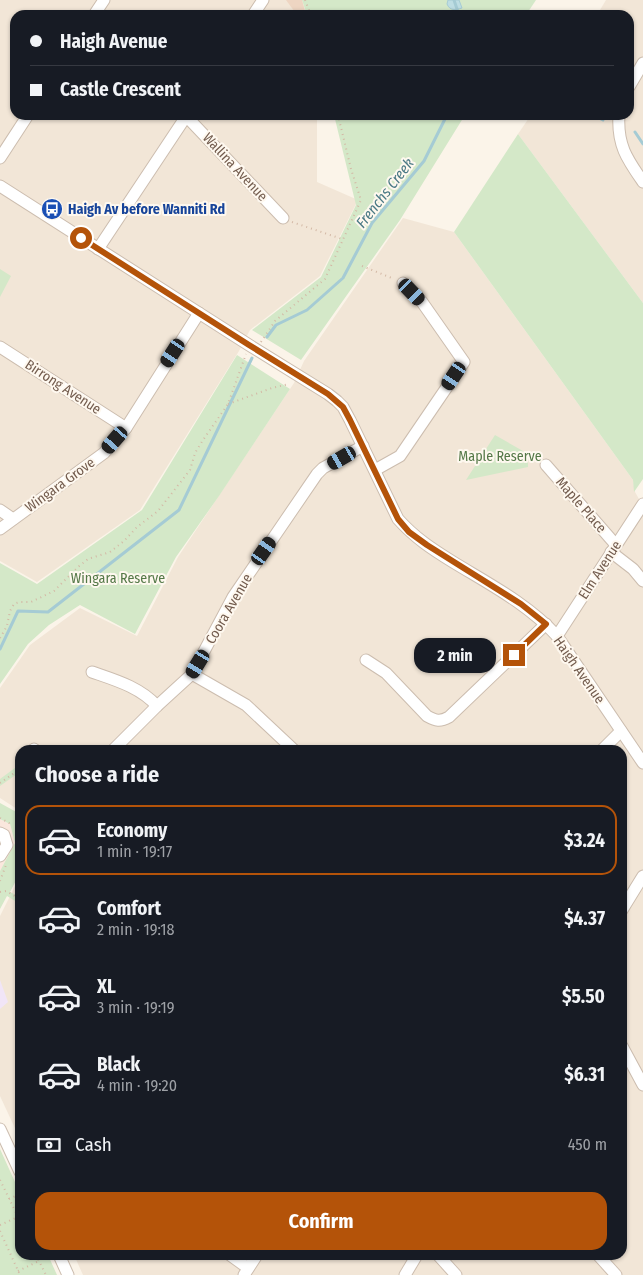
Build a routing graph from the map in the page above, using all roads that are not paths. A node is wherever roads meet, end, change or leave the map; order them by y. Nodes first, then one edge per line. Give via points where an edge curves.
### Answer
1 (643, 63) edge
2 (634, 78) edge
3 (25, 120) edge
4 (184, 120) edge
5 (191, 120) edge
6 (620, 120) edge
7 (0, 158) edge
8 (643, 182) edge
9 (0, 186) edge
10 (283, 218) road end
11 (98, 249) junction
12 (403, 283) road end
13 (199, 312) junction
14 (0, 347) edge
15 (126, 428) junction
16 (363, 446) junction
17 (546, 464) dead end
18 (375, 470) junction
19 (643, 504) edge
20 (0, 510) edge
21 (13, 519) junction
22 (0, 529) edge
23 (613, 548) junction
24 (643, 581) edge
25 (546, 624) junction
26 (557, 636) junction
27 (366, 660) dead end
28 (92, 672) dead end
29 (192, 674) junction
30 (157, 706) junction
31 (621, 731) junction
32 (118, 745) edge
33 (289, 745) edge
34 (607, 745) edge
35 (643, 763) edge
36 (0, 833) edge
37 (0, 856) edge
38 (643, 876) edge
39 (627, 902) edge
40 (627, 1056) edge
41 (643, 1086) edge
42 (0, 1130) edge
43 (15, 1162) edge
44 (61, 1260) edge
45 (235, 1260) edge
46 (254, 1260) edge
47 (414, 1260) edge
48 (442, 1260) edge
49 (602, 1260) edge
50 (246, 1271) edge
51 (68, 1275) edge
52 (405, 1275) edge
53 (456, 1275) edge
54 (616, 1275) edge

1 - 2 street
3 - 7 street
4 - 11 street
5 - 10 street, Wallina Avenue
6 - 8 street via 620,138 626,158
9 - 11 street, Haigh Avenue
11 - 13 street, Haigh Avenue
12 - 18 street via 422,302 464,362 400,456
13 - 15 street, Wingara Grove
13 - 16 street, Haigh Avenue via 337,401
14 - 15 street, Birrong Avenue
15 - 21 street, Wingara Grove via 104,453
16 - 18 street, Haigh Avenue
16 - 29 street, Coora Avenue via 317,474 234,596
17 - 23 street, Maple Place
18 - 25 street, Haigh Avenue via 398,519 409,532 521,604
19 - 23 street, Elm Avenue
20 - 21 street
21 - 22 street, Wingara Grove
23 - 24 street, Maple Place
23 - 26 street, Elm Avenue
25 - 26 street, Haigh Avenue
25 - 27 street via 450,717 443,720 427,716 386,673
26 - 31 street, Haigh Avenue
28 - 30 street via 124,683
29 - 30 street, Coora Avenue
29 - 33 street via 246,705
30 - 32 street, Coora Avenue
31 - 34 street
31 - 35 street, Haigh Avenue
36 - 37 street via 7,844
38 - 39 street
40 - 41 street
42 - 43 street
44 - 51 street
45 - 50 street
46 - 50 street
47 - 52 street
48 - 53 street
49 - 54 street

